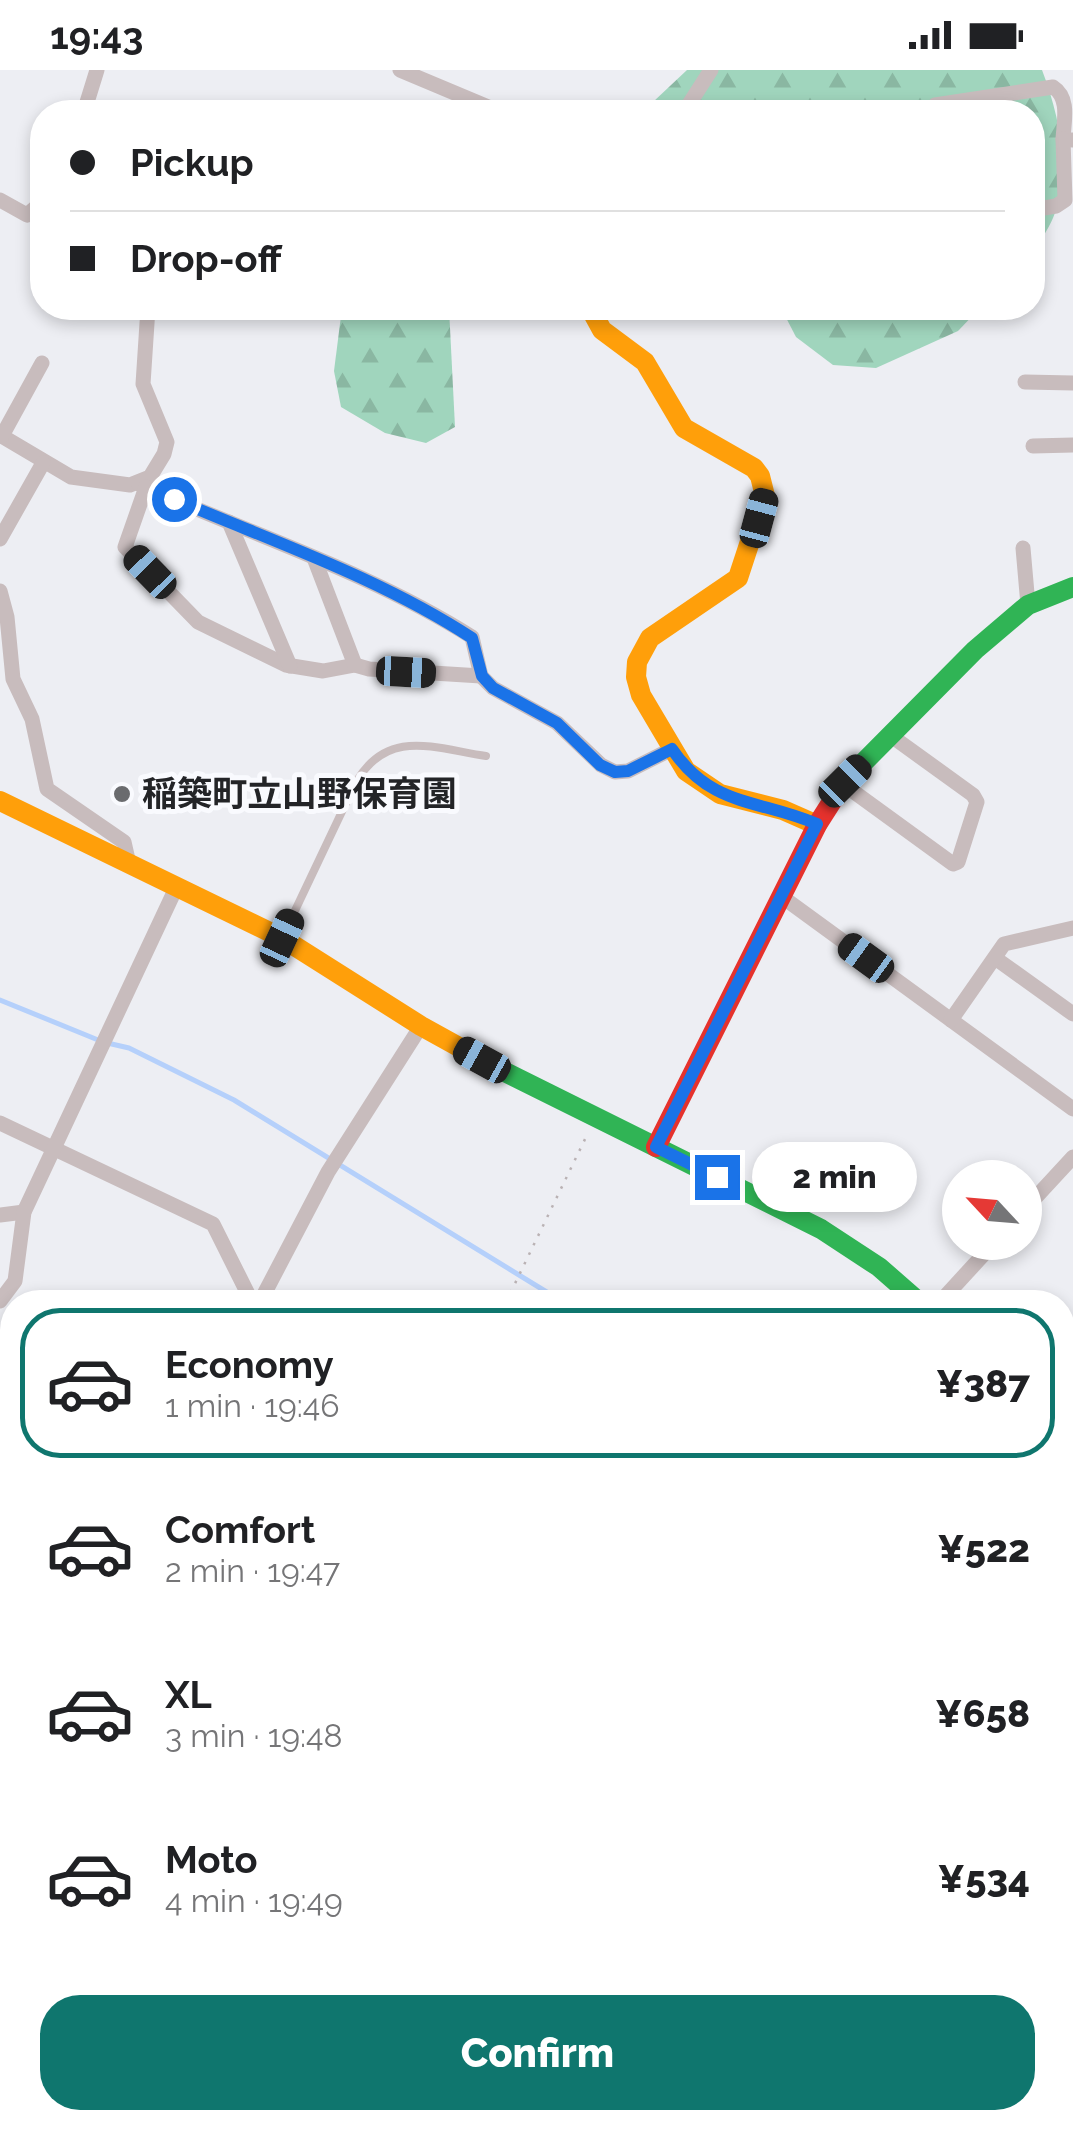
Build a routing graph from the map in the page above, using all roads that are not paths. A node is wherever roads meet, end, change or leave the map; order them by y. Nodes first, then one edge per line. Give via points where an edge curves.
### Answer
1 (97, 70) edge
2 (400, 70) edge
3 (712, 70) edge
4 (88, 100) edge
5 (471, 100) edge
6 (692, 100) edge
7 (970, 100) edge
8 (1068, 139) edge
9 (0, 200) edge
10 (1045, 208) edge
11 (30, 213) edge
12 (147, 320) edge
13 (597, 320) edge
14 (42, 364) dead end
15 (1025, 382) dead end
16 (1073, 382) edge
17 (1, 436) edge
18 (1073, 445) edge
19 (1033, 446) dead end
20 (43, 462) junction
21 (142, 486) junction
22 (229, 522) junction
23 (0, 539) edge
24 (1023, 548) dead end
25 (314, 558) junction
26 (1073, 587) edge
27 (0, 590) edge
28 (1028, 606) junction
29 (290, 666) junction
30 (355, 666) junction
31 (6, 676) edge
32 (482, 676) junction
33 (890, 735) junction
34 (672, 749) junction
35 (486, 756) dead end
36 (843, 784) junction
37 (0, 801) edge
38 (817, 824) junction
39 (129, 864) junction
40 (176, 888) junction
41 (780, 896) junction
42 (1073, 928) edge
43 (282, 938) junction
44 (994, 958) junction
45 (1073, 1014) edge
46 (951, 1020) junction
47 (421, 1026) junction
48 (1073, 1109) edge
49 (0, 1123) edge
50 (54, 1147) junction
51 (656, 1147) junction
52 (1073, 1157) edge
53 (1042, 1191) edge
54 (24, 1212) junction
55 (0, 1216) edge
56 (978, 1260) edge
57 (8, 1290) edge
58 (246, 1290) edge
59 (266, 1290) edge
60 (906, 1290) edge
61 (951, 1290) edge

1 - 4 street
2 - 5 street
3 - 6 street
7 - 8 street via 1053,88 1064,102
8 - 10 street via 1065,200
9 - 11 street
12 - 21 street via 143,384 167,442
13 - 34 street via 645,362 684,428 754,468 765,496 738,578 650,638 637,662 642,694
14 - 17 street
15 - 16 street
17 - 20 street
18 - 19 street
20 - 21 street via 72,477
20 - 23 street
21 - 22 street
21 - 29 street via 125,547 198,622
22 - 25 street
22 - 29 street
24 - 28 street
25 - 30 street
25 - 32 street via 472,638
26 - 28 street
27 - 31 street via 7,617
28 - 33 street
29 - 30 street
30 - 32 street
31 - 39 street via 32,719 47,789 124,842
32 - 34 street via 557,723 615,772
33 - 36 street
33 - 36 street via 977,802 958,862
34 - 38 street via 698,782 720,794
35 - 43 lane via 399,745 378,753 356,782
36 - 38 street
37 - 39 street
38 - 41 street
39 - 40 street
40 - 43 street
40 - 50 street
41 - 46 street
41 - 51 street
42 - 44 street via 1004,944
43 - 47 street
44 - 45 street
44 - 46 street
46 - 48 street
47 - 51 street
47 - 59 street via 328,1172
49 - 50 street
50 - 54 street
50 - 58 street via 213,1224
51 - 60 street via 821,1229
52 - 53 street
54 - 55 street
54 - 57 street
56 - 61 street

